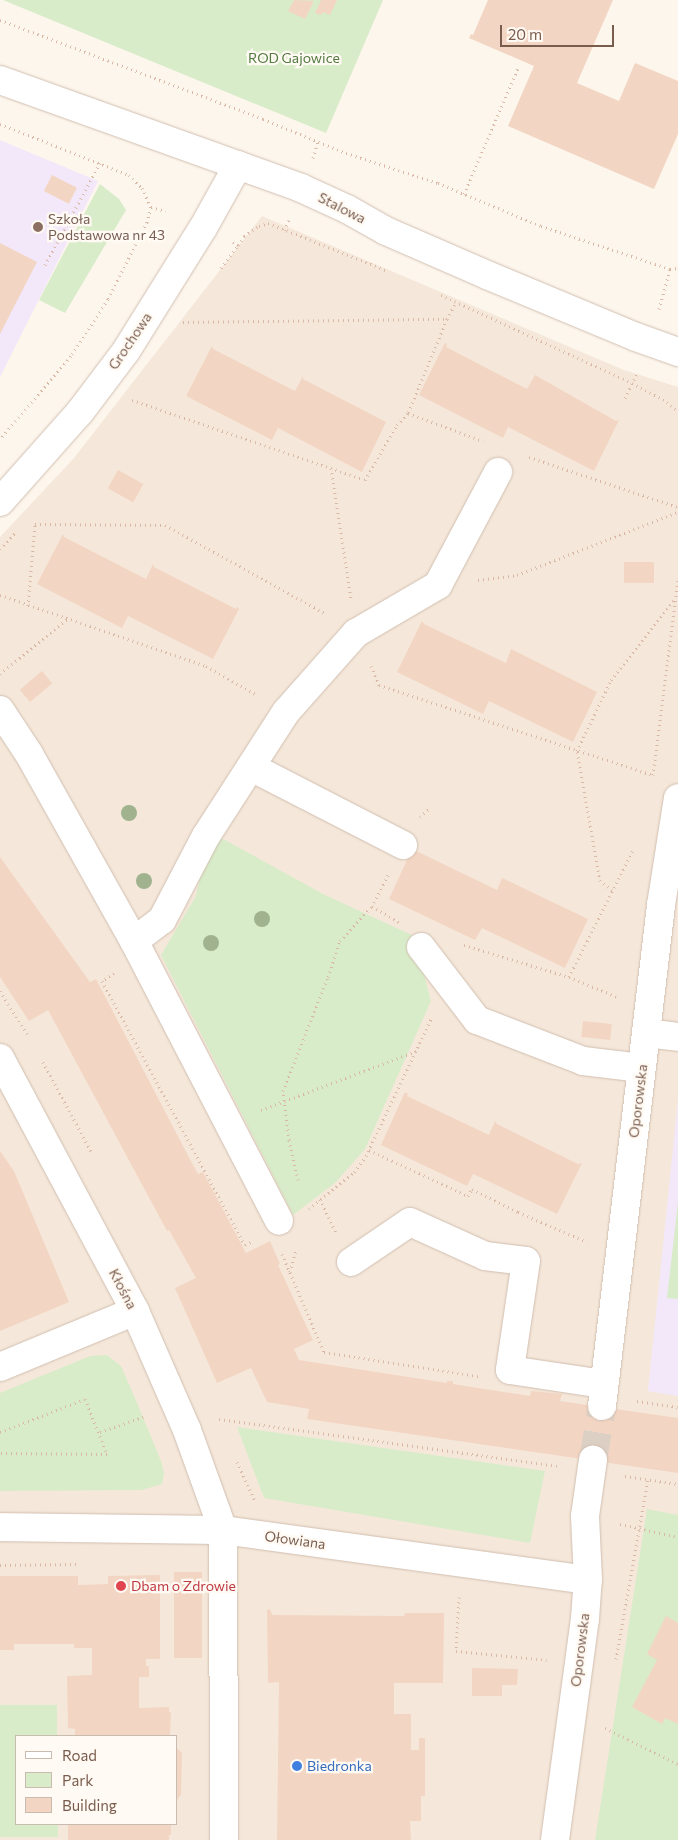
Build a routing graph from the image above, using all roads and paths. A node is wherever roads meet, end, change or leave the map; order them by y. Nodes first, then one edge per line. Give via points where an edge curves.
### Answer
1 (0, 20) edge
2 (518, 68) dead end
3 (0, 80) edge
4 (0, 124) edge
5 (318, 142) junction
6 (100, 163) junction
7 (311, 164) dead end
8 (238, 165) junction
9 (464, 194) junction
10 (151, 207) junction
11 (164, 211) dead end
12 (288, 220) dead end
13 (284, 230) junction
14 (230, 240) dead end
15 (44, 265) dead end
16 (678, 268) edge
17 (670, 269) junction
18 (392, 274) dead end
19 (433, 291) dead end
20 (456, 302) junction
21 (658, 311) dead end
22 (447, 319) junction
23 (180, 322) dead end
24 (678, 352) edge
25 (639, 368) dead end
26 (632, 383) junction
27 (128, 398) dead end
28 (625, 398) dead end
29 (678, 411) edge
30 (408, 413) junction
31 (0, 439) edge
32 (488, 442) dead end
33 (522, 455) dead end
34 (331, 468) junction
35 (498, 472) dead end
36 (0, 502) edge
37 (678, 507) edge
38 (678, 512) edge
39 (678, 579) edge
40 (438, 585) junction
41 (0, 595) edge
42 (676, 598) junction
43 (28, 606) junction
44 (67, 619) junction
45 (356, 633) junction
46 (0, 674) edge
47 (0, 710) edge
48 (286, 712) junction
49 (577, 752) junction
50 (251, 767) junction
51 (678, 798) edge
52 (403, 845) dead end
53 (635, 848) dead end
54 (612, 890) junction
55 (372, 906) dead end
56 (454, 942) dead end
57 (421, 947) dead end
58 (138, 948) junction
59 (569, 977) junction
60 (449, 983) junction
61 (620, 998) dead end
62 (647, 1033) junction
63 (678, 1037) edge
64 (416, 1050) junction
65 (0, 1058) edge
66 (642, 1068) junction
67 (284, 1101) junction
68 (228, 1123) junction
69 (369, 1150) junction
70 (299, 1185) dead end
71 (303, 1203) dead end
72 (276, 1227) junction
73 (590, 1243) dead end
74 (297, 1247) dead end
75 (351, 1262) dead end
76 (290, 1274) junction
77 (135, 1311) junction
78 (0, 1366) edge
79 (481, 1376) dead end
80 (602, 1395) junction
81 (678, 1407) edge
82 (151, 1414) dead end
83 (222, 1426) dead end
84 (0, 1432) edge
85 (100, 1432) junction
86 (0, 1453) edge
87 (236, 1459) dead end
88 (592, 1465) junction
89 (648, 1480) junction
90 (678, 1484) edge
91 (262, 1502) dead end
92 (585, 1516) junction
93 (0, 1528) edge
94 (641, 1528) junction
95 (223, 1530) junction
96 (678, 1537) edge
97 (588, 1580) junction
98 (450, 1594) dead end
99 (555, 1661) dead end
100 (616, 1664) dead end
101 (605, 1719) dead end
102 (604, 1728) junction
103 (602, 1737) dead end
104 (678, 1764) edge
105 (224, 1840) edge
106 (555, 1840) edge

1 - 5 path
2 - 9 path
3 - 8 street, Stalowa
4 - 6 path
5 - 7 path
5 - 9 path
6 - 10 path via 129,175 142,188
6 - 15 path
8 - 24 street, Stalowa via 314,194 487,275
8 - 36 street, Grochowa via 203,228 126,351 80,412
9 - 17 path via 541,226
10 - 11 path
10 - 31 path via 147,222 103,308 71,356
12 - 13 path
13 - 14 path via 268,223 244,236 238,245
13 - 18 path
16 - 17 path
17 - 21 path
19 - 20 path
20 - 22 path
20 - 26 path
22 - 23 path
22 - 30 path
25 - 26 path
26 - 28 path
26 - 29 path
27 - 34 path
30 - 32 path
30 - 34 path via 397,425 365,480
33 - 37 path
34 - 45 path
35 - 40 street
38 - 40 path via 517,575
39 - 42 path
40 - 45 street
41 - 43 path
42 - 49 path via 611,680
42 - 49 path via 653,775
43 - 44 path
43 - 45 path via 35,524 166,524 301,598
44 - 46 path
44 - 48 path via 206,666
45 - 48 street
45 - 49 path via 379,685
47 - 58 street via 29,754
48 - 50 street
49 - 54 path via 600,881
50 - 52 street
50 - 58 street via 206,836 162,920
51 - 62 street, Oporowska via 661,905
53 - 54 path
54 - 59 path
55 - 67 path via 340,940 283,1091
56 - 59 path
57 - 60 street
58 - 68 street
58 - 72 path via 102,981 245,1245
59 - 61 path
60 - 64 path
60 - 66 street via 477,1020 583,1061
62 - 63 street
62 - 66 street, Oporowska
64 - 67 path
64 - 69 path
65 - 77 street, Kłośna
66 - 80 street, Oporowska
67 - 68 path
67 - 70 path via 288,1140
68 - 72 street
69 - 71 path via 354,1172 305,1212
69 - 73 path via 468,1196 472,1189
72 - 76 path
74 - 76 path
75 - 80 street via 410,1222 485,1256 526,1261 510,1370
76 - 79 path via 324,1352
77 - 78 street
77 - 95 street, Kłośna via 187,1430
80 - 81 path
82 - 85 path
83 - 88 path via 219,1418
84 - 85 path via 85,1399
85 - 86 path via 107,1454
87 - 91 path via 254,1500
88 - 89 path
88 - 92 street, Oporowska
89 - 90 path
89 - 94 path
92 - 94 path
92 - 97 street, Oporowska
93 - 95 street, Ołowiana
94 - 96 path
94 - 100 path
95 - 97 street, Ołowiana
95 - 105 street, Kłośna
97 - 106 street, Oporowska
98 - 99 path via 459,1596 456,1652
101 - 102 path
102 - 103 path
102 - 104 path

